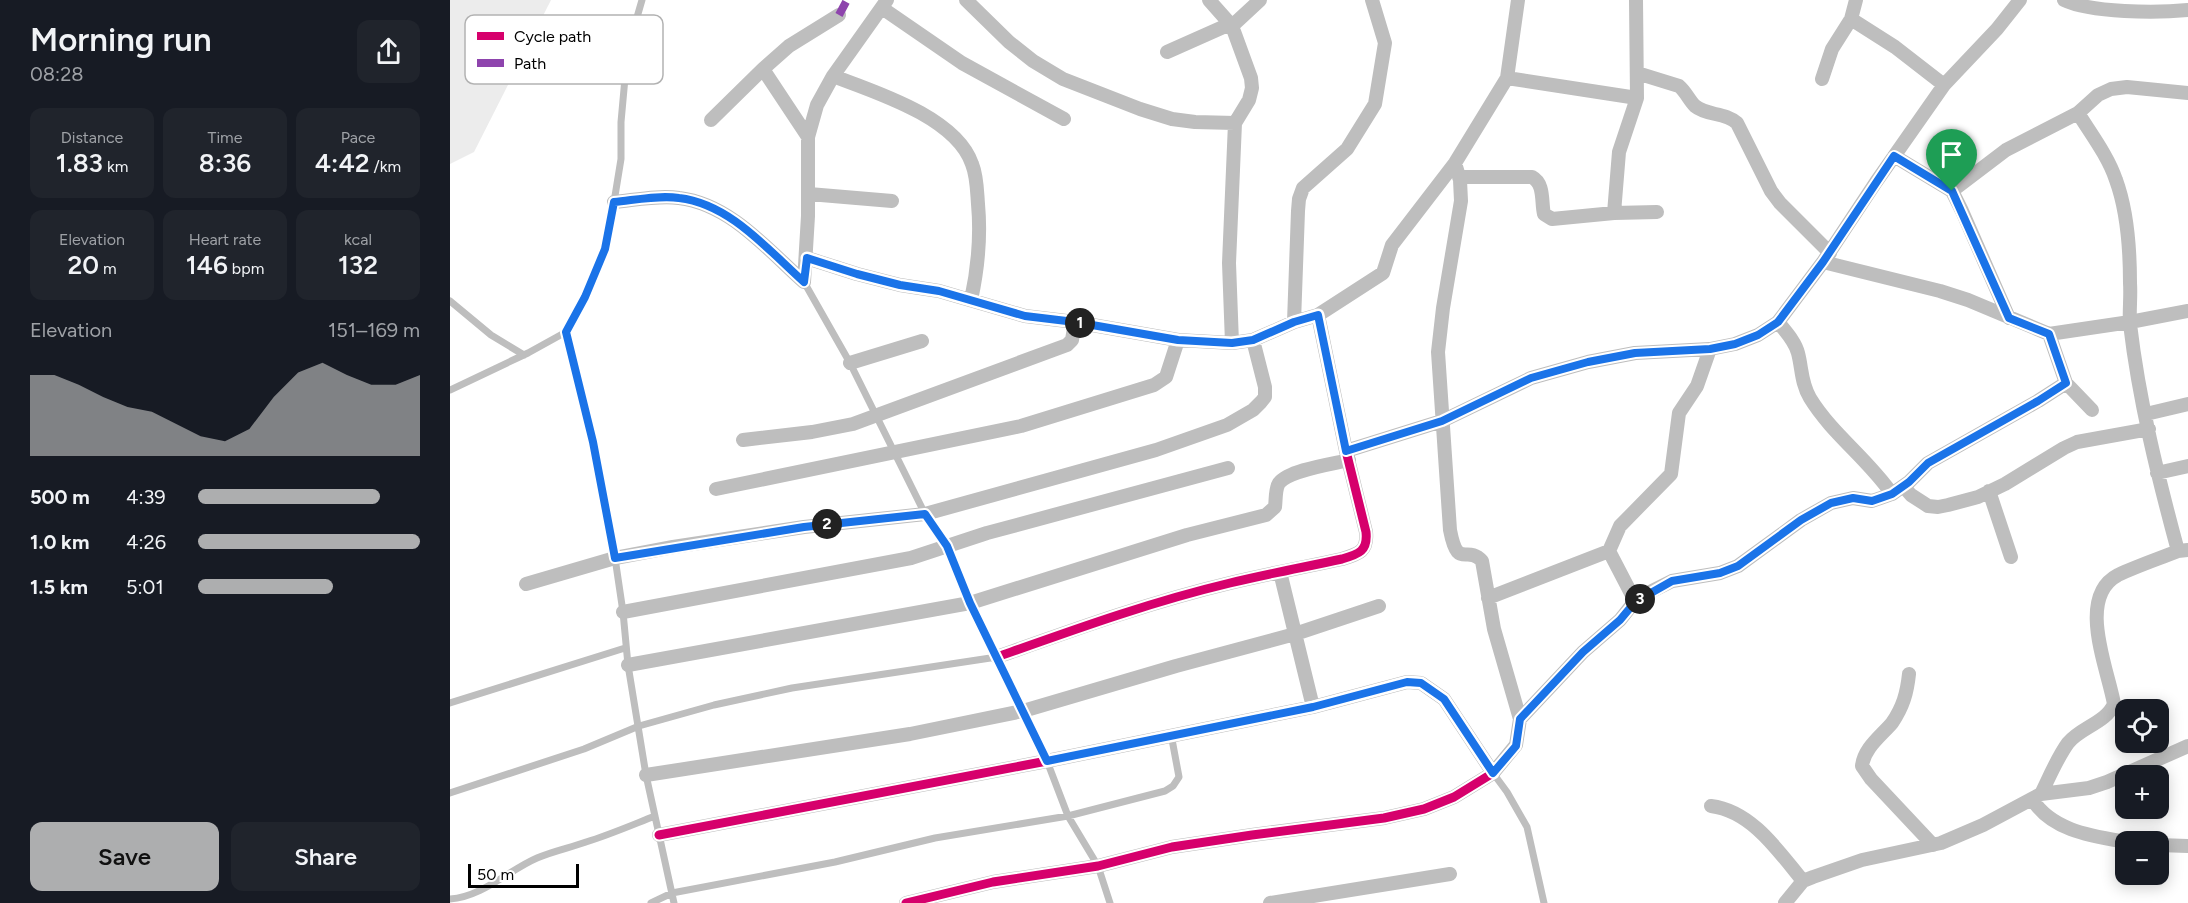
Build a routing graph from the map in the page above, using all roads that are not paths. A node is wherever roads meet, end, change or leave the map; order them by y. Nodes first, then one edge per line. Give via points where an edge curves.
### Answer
1 (642, 0) edge
2 (966, 0) edge
3 (1209, 0) edge
4 (1260, 0) edge
5 (1372, 0) edge
6 (1518, 0) edge
7 (1636, 0) edge
8 (1856, 0) edge
9 (2020, 0) edge
10 (2064, 0) edge
11 (885, 4) edge
12 (2188, 10) edge
13 (638, 15) edge
14 (838, 15) dead end
15 (1851, 19) junction
16 (1231, 25) junction
17 (1167, 52) dead end
18 (764, 69) junction
19 (1637, 73) junction
20 (833, 76) junction
21 (1507, 78) junction
22 (1822, 79) dead end
23 (624, 84) edge
24 (1944, 84) junction
25 (2188, 93) edge
26 (1637, 98) junction
27 (2078, 112) junction
28 (1064, 119) dead end
29 (711, 120) dead end
30 (1235, 123) junction
31 (808, 137) junction
32 (1894, 156) junction
33 (1457, 170) junction
34 (1952, 191) junction
35 (809, 194) junction
36 (892, 201) dead end
37 (614, 202) junction
38 (1657, 212) dead end
39 (1614, 213) junction
40 (1826, 257) junction
41 (807, 258) junction
42 (804, 282) junction
43 (971, 300) junction
44 (450, 301) edge
45 (2188, 311) edge
46 (1318, 315) junction
47 (2009, 318) junction
48 (1075, 322) junction
49 (1294, 322) junction
50 (1778, 322) junction
51 (2130, 322) junction
52 (566, 332) junction
53 (2049, 334) junction
54 (1178, 340) junction
55 (1253, 340) junction
56 (922, 341) dead end
57 (1232, 343) junction
58 (1710, 349) junction
59 (524, 355) junction
60 (850, 363) junction
61 (2066, 383) junction
62 (450, 390) edge
63 (2188, 404) edge
64 (2092, 410) dead end
65 (876, 414) junction
66 (2146, 414) junction
67 (1442, 421) junction
68 (2149, 429) junction
69 (743, 440) dead end
70 (894, 452) junction
71 (1347, 455) junction
72 (2188, 466) edge
73 (1228, 468) dead end
74 (2157, 473) junction
75 (716, 489) dead end
76 (1898, 490) junction
77 (1989, 491) junction
78 (925, 514) junction
79 (947, 546) junction
80 (2183, 550) edge
81 (1609, 551) junction
82 (2011, 557) dead end
83 (615, 558) junction
84 (1280, 572) junction
85 (526, 584) dead end
86 (1488, 598) junction
87 (1635, 602) junction
88 (970, 603) junction
89 (1379, 606) dead end
90 (623, 612) junction
91 (1295, 634) junction
92 (626, 648) junction
93 (997, 657) junction
94 (628, 665) junction
95 (1909, 674) dead end
96 (450, 703) edge
97 (1313, 707) junction
98 (1023, 711) junction
99 (1520, 719) junction
100 (639, 726) junction
101 (1171, 734) junction
102 (2188, 746) edge
103 (1047, 761) junction
104 (1493, 773) junction
105 (646, 775) junction
106 (450, 793) edge
107 (2037, 796) junction
108 (1711, 806) dead end
109 (655, 816) junction
110 (1068, 816) junction
111 (659, 835) junction
112 (2115, 839) edge
113 (1933, 845) junction
114 (2169, 845) edge
115 (2188, 846) edge
116 (1098, 866) junction
117 (1450, 874) dead end
118 (1803, 881) junction
119 (672, 893) junction
120 (450, 898) edge
121 (651, 903) edge
122 (674, 903) edge
123 (906, 903) edge
124 (1110, 903) edge
125 (1270, 903) edge
126 (1544, 903) edge
127 (1785, 903) edge

1 - 13 lane
2 - 30 street via 1033,61 1064,79 1172,119
3 - 16 street
4 - 16 street
5 - 49 street via 1385,43 1375,104 1347,149 1303,188 1298,212
6 - 21 street
7 - 19 street
8 - 15 street
9 - 24 street
10 - 12 street via 2074,5 2117,9
11 - 20 street
11 - 28 street via 962,63
14 - 18 street via 789,46
15 - 22 street via 1832,49
15 - 24 street
16 - 17 street
16 - 30 street via 1252,88
18 - 29 street
18 - 31 street
19 - 26 street
19 - 40 street via 1679,86 1696,106 1731,117 1771,191
20 - 31 street via 817,105
20 - 43 street via 918,111 952,136 966,152 976,178 980,231
21 - 26 street
21 - 33 street
23 - 37 lane via 621,159
24 - 32 street
25 - 27 street via 2111,89
26 - 39 street via 1619,152
27 - 34 street via 2006,150
27 - 51 street via 2116,179 2124,211
30 - 57 street via 1229,263
31 - 35 street
32 - 34 street
32 - 40 street
33 - 39 street via 1536,179 1545,214 1552,219
33 - 46 street via 1392,244 1383,273
33 - 67 street via 1461,201 1438,352
34 - 47 street
35 - 36 street
35 - 41 street
37 - 42 street via 677,197 700,202 738,223
37 - 52 lane via 605,249
38 - 39 street
40 - 47 street via 1968,300
40 - 50 street
41 - 42 street
41 - 43 street via 857,274
42 - 60 lane
43 - 48 street via 1025,316
44 - 59 lane via 491,335
45 - 51 street
46 - 49 street
46 - 71 street
47 - 53 street
48 - 54 street
48 - 65 street via 1072,340 1067,345
49 - 55 street
50 - 58 street via 1758,335
50 - 76 street via 1795,345 1809,397
51 - 53 street
51 - 66 street
52 - 59 lane
52 - 83 lane via 593,442
53 - 61 street
54 - 57 street
54 - 70 street via 1166,377 1154,385 1021,426
55 - 57 street
55 - 78 street via 1265,397 1253,410 1227,425 1156,450
56 - 60 street
58 - 67 street via 1635,353 1588,362 1531,378
58 - 81 street via 1696,386 1679,412 1671,474 1620,526
59 - 62 lane
60 - 65 lane
61 - 64 street
61 - 76 street via 1928,463
63 - 66 street
65 - 69 street via 841,426
65 - 70 lane
66 - 68 street
67 - 71 street
67 - 86 street via 1453,544 1460,555 1477,556 1482,561
68 - 74 street
68 - 77 street via 2077,442
70 - 75 street
70 - 78 lane
71 - 84 street via 1367,542 1355,555
71 - 88 street via 1282,480 1275,507 1266,515 1187,535
72 - 74 street
73 - 79 street
74 - 80 street
76 - 77 street via 1938,507
76 - 87 street via 1872,501 1853,498 1831,503 1738,566 1672,581
77 - 82 street
78 - 79 lane
78 - 83 street via 804,527
79 - 88 lane
79 - 90 street via 911,558
80 - 107 street via 2116,576 2102,589 2096,625 2114,704 2110,712 2067,744
81 - 86 street
81 - 87 street
83 - 85 street
83 - 90 lane
84 - 91 street
84 - 93 street via 1122,614
86 - 99 street
87 - 99 street
88 - 93 lane
88 - 94 street
89 - 91 street
90 - 92 lane
91 - 97 street
91 - 98 street
92 - 94 lane
92 - 96 lane
93 - 98 lane
93 - 100 lane via 792,688
94 - 100 lane
95 - 113 street via 1902,706 1868,751 1862,766
97 - 101 street
97 - 104 street via 1407,682 1421,683 1444,699
98 - 103 lane
98 - 105 street via 910,734
99 - 104 street via 1516,746
100 - 105 lane
100 - 106 lane via 584,749
101 - 103 street
101 - 110 lane via 1179,777 1173,786
102 - 107 street via 2089,788
103 - 110 lane
103 - 111 street
104 - 116 street via 1454,797 1384,818 1172,847
104 - 126 lane via 1527,827
105 - 109 lane
107 - 112 street via 2048,818 2067,828
107 - 113 street via 1983,825
108 - 118 street via 1742,816
109 - 111 lane
109 - 120 lane via 559,849 469,895
110 - 116 lane
110 - 119 lane via 935,838 835,862
111 - 119 lane
113 - 118 street via 1862,860
114 - 115 street
116 - 123 street via 993,882
116 - 124 lane
117 - 125 street
118 - 127 street
119 - 121 lane
119 - 122 lane

